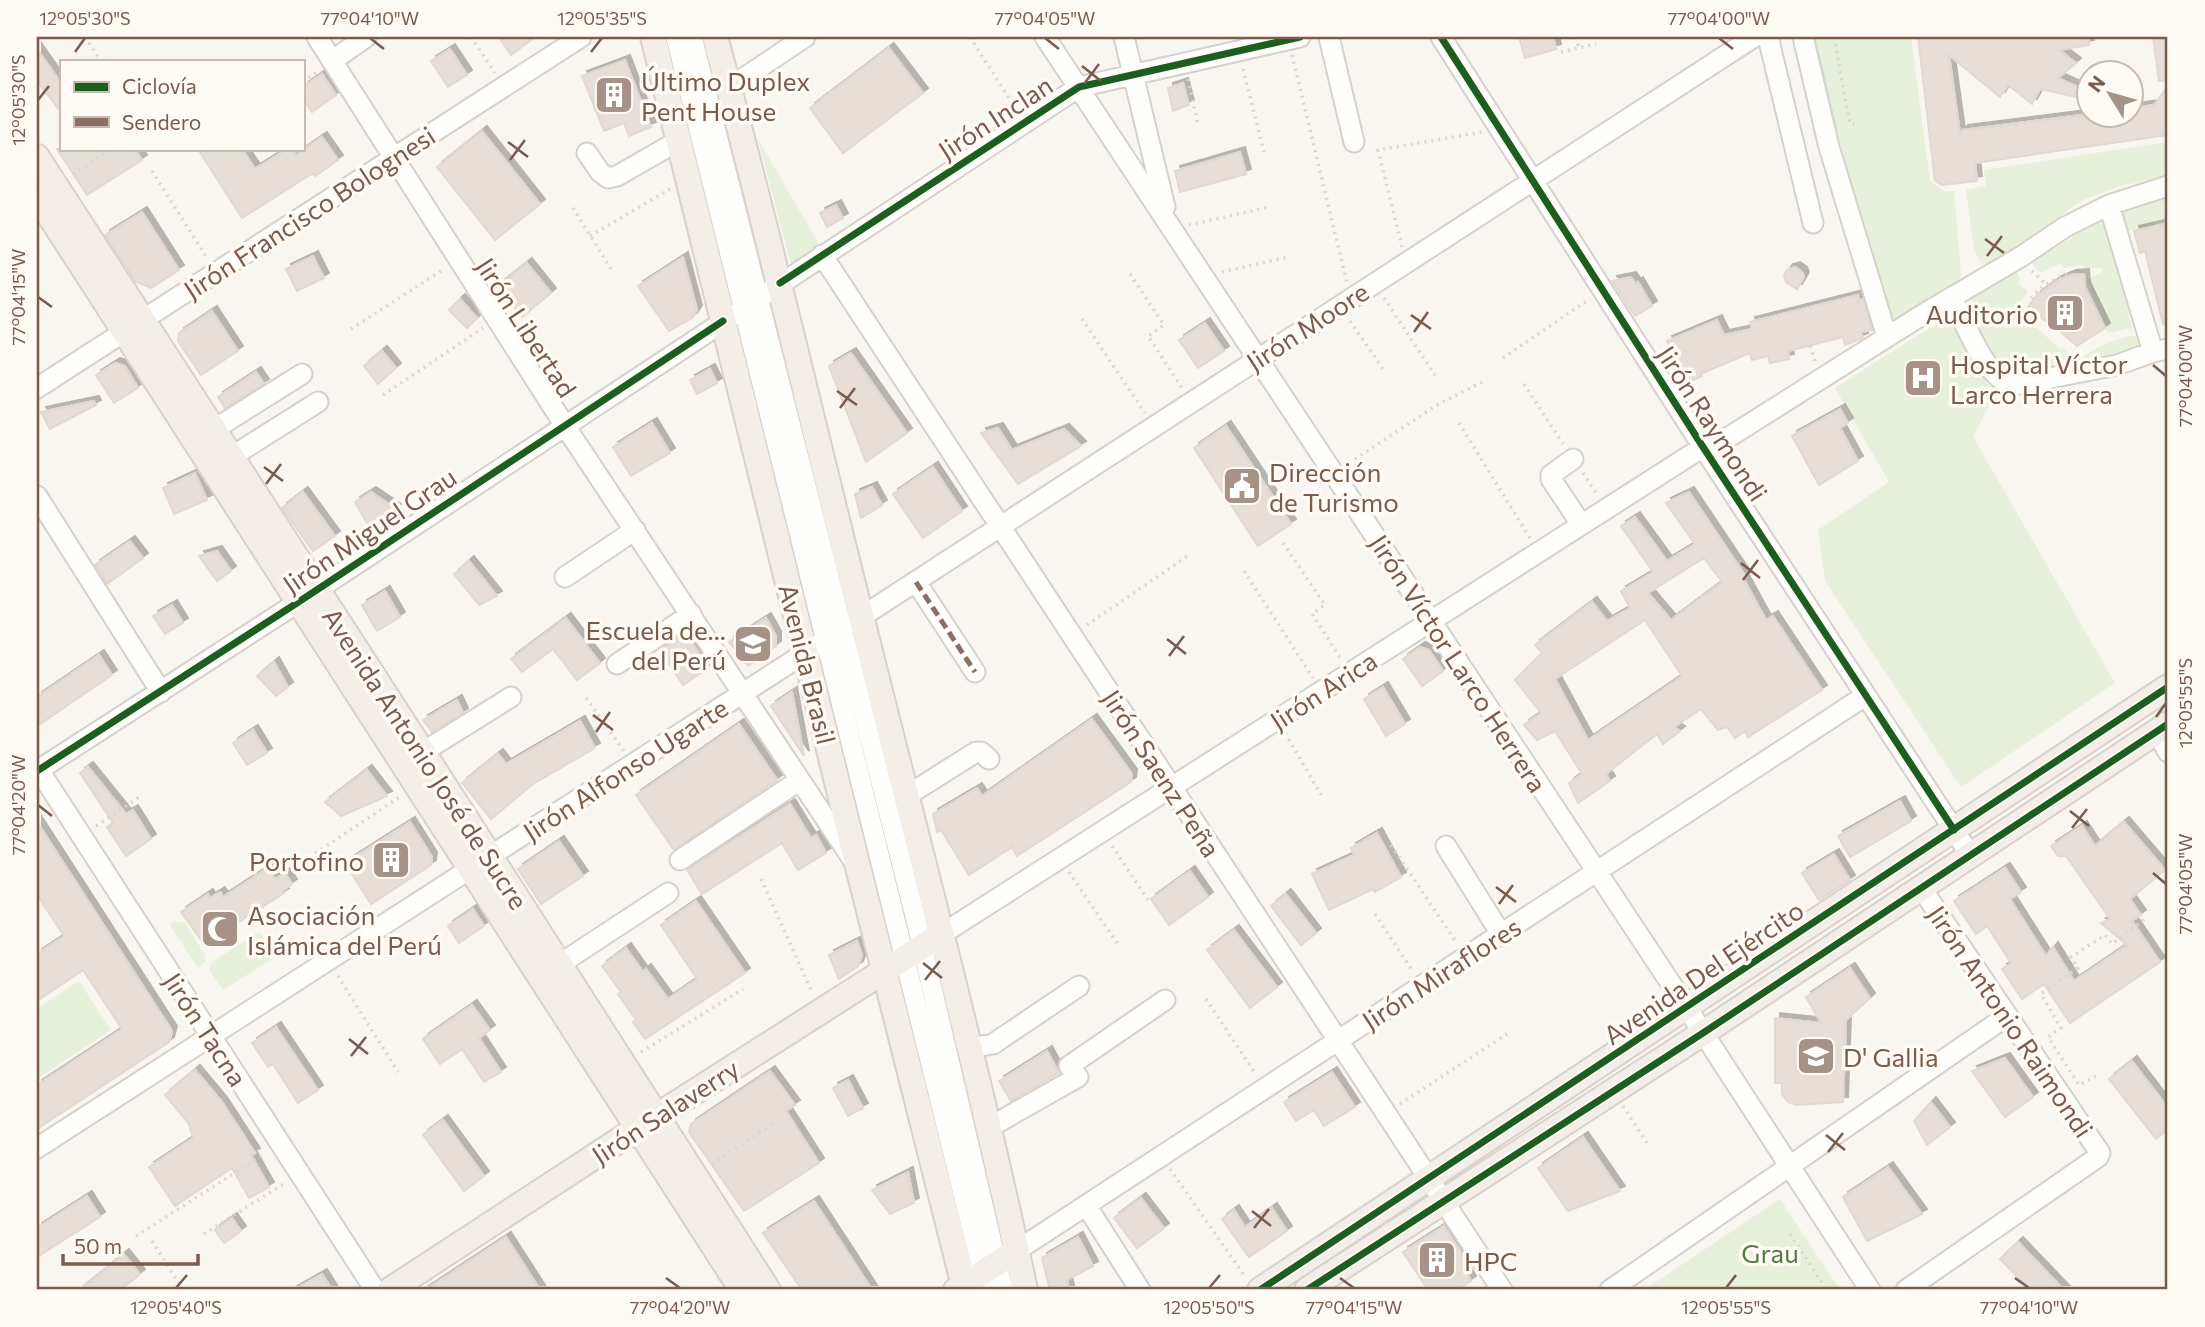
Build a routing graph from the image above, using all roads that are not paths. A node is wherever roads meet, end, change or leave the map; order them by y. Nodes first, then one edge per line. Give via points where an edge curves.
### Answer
1 (317, 37) edge
2 (366, 37) edge
3 (581, 37) edge
4 (653, 37) edge
5 (715, 37) edge
6 (805, 37) edge
7 (1045, 37) edge
8 (1124, 37) edge
9 (1329, 37) edge
10 (1441, 37) edge
11 (1754, 37) edge
12 (1768, 37) edge
13 (1803, 37) edge
14 (1294, 38) edge
15 (682, 41) edge
16 (332, 61) junction
17 (1133, 75) junction
18 (1079, 87) junction
19 (729, 88) junction
20 (675, 132) junction
21 (1354, 142) dead end
22 (587, 153) dead end
23 (37, 157) edge
24 (393, 158) junction
25 (1534, 180) junction
26 (2168, 186) edge
27 (46, 191) edge
28 (2109, 205) junction
29 (1813, 223) dead end
30 (1170, 225) junction
31 (822, 256) junction
32 (780, 283) junction
33 (1952, 298) junction
34 (741, 309) junction
35 (133, 326) junction
36 (1887, 337) junction
37 (2160, 351) edge
38 (1258, 358) junction
39 (302, 374) dead end
40 (37, 388) edge
41 (318, 402) dead end
42 (565, 426) junction
43 (213, 430) junction
44 (1703, 447) junction
45 (231, 457) junction
46 (1573, 459) road end
47 (37, 496) edge
48 (1581, 524) junction
49 (1000, 526) junction
50 (635, 530) junction
51 (565, 577) dead end
52 (916, 582) junction
53 (307, 597) junction
54 (691, 614) junction
55 (1431, 621) junction
56 (833, 635) junction
57 (617, 664) dead end
58 (975, 672) dead end
59 (2168, 687) edge
60 (161, 692) junction
61 (743, 692) junction
62 (1865, 696) junction
63 (511, 697) dead end
64 (2165, 736) edge
65 (423, 752) junction
66 (989, 759) dead end
67 (37, 769) edge
68 (800, 780) junction
69 (1172, 787) junction
70 (908, 795) junction
71 (1954, 830) junction
72 (1446, 846) dead end
73 (1971, 856) junction
74 (680, 860) dead end
75 (480, 863) junction
76 (858, 867) junction
77 (1597, 871) junction
78 (1922, 889) junction
79 (668, 893) dead end
80 (1501, 934) junction
81 (923, 946) junction
82 (560, 964) junction
83 (884, 970) junction
84 (1079, 986) dead end
85 (1165, 1000) dead end
86 (1688, 1008) junction
87 (2007, 1016) junction
88 (1703, 1033) junction
89 (211, 1036) junction
90 (1338, 1040) junction
91 (970, 1048) junction
92 (647, 1122) junction
93 (988, 1128) junction
94 (37, 1148) edge
95 (1790, 1167) junction
96 (1430, 1179) junction
97 (1443, 1200) junction
98 (1086, 1205) junction
99 (981, 1278) edge
100 (1253, 1285) edge
101 (1130, 1286) edge
102 (375, 1290) edge
103 (390, 1290) edge
104 (742, 1290) edge
105 (768, 1290) edge
106 (1003, 1290) edge
107 (1025, 1290) edge
108 (1307, 1290) edge
109 (1502, 1290) edge
110 (1610, 1290) edge
111 (1870, 1290) edge
112 (1906, 1290) edge

1 - 16 street, Jirón Libertad
2 - 16 street
3 - 24 street, Jirón Francisco Bolognesi
4 - 20 main road, Avenida Brasil
5 - 19 main road, Avenida Brasil
6 - 19 street
7 - 18 street, Jirón Víctor Larco Herrera
8 - 17 street
9 - 21 street
10 - 25 street, Jirón Raymondi
11 - 25 street, Jirón Moore
12 - 29 street
13 - 36 street via 1829,147
14 - 17 street, Jirón Inclan
15 - 20 street
15 - 34 street, Avenida Brasil
16 - 24 street, Jirón Libertad
17 - 18 street, Jirón Inclan
17 - 30 street
18 - 30 street, Jirón Víctor Larco Herrera
18 - 31 street, Jirón Inclan
19 - 32 main road, Avenida Brasil
20 - 22 street via 617,176 608,178 600,172
20 - 34 main road, Avenida Brasil via 687,179
23 - 27 main road, Avenida Antonio José de Sucre
24 - 35 street, Jirón Francisco Bolognesi
24 - 42 street, Jirón Libertad
25 - 38 street, Jirón Moore
25 - 44 street, Jirón Raymondi
26 - 28 street, Jirón Arica
27 - 35 main road, Avenida Antonio José de Sucre
28 - 33 street, Jirón Arica
28 - 37 street
30 - 38 street, Jirón Víctor Larco Herrera
31 - 32 street, Jirón Inclan
31 - 49 street, Jirón Saenz Peña
32 - 34 street, Jirón Miguel Grau
32 - 56 main road, Avenida Brasil
33 - 36 street, Jirón Arica
33 - 37 street via 1990,370 2006,384 2117,365
34 - 42 street, Jirón Miguel Grau
34 - 56 main road, Avenida Brasil
34 - 56 street, Avenida Brasil
35 - 40 street, Jirón Francisco Bolognesi
35 - 43 main road, Avenida Antonio José de Sucre
35 - 53 main road, Avenida Antonio José de Sucre
36 - 44 street, Jirón Arica via 1729,437
38 - 49 street, Jirón Moore
38 - 55 street, Jirón Víctor Larco Herrera
39 - 43 street
41 - 45 street
42 - 50 street, Jirón Libertad
42 - 53 street, Jirón Miguel Grau
43 - 45 main road, Avenida Antonio José de Sucre
44 - 48 street, Jirón Arica
44 - 62 street, Jirón Raymondi
45 - 53 main road, Avenida Antonio José de Sucre
46 - 48 street via 1551,479
47 - 60 street
48 - 55 street, Jirón Arica
49 - 52 street, Jirón Moore
49 - 69 street, Jirón Saenz Peña
50 - 51 street
50 - 54 street, Jirón Libertad
52 - 56 street, Jirón Moore
52 - 58 street
53 - 60 street, Jirón Miguel Grau
53 - 65 main road, Avenida Antonio José de Sucre
53 - 75 main road, Avenida Antonio José de Sucre via 416,786
54 - 57 street
54 - 61 street, Jirón Libertad
55 - 69 street, Jirón Arica
55 - 77 street, Jirón Víctor Larco Herrera
56 - 61 street, Jirón Alfonso Ugarte
56 - 70 main road, Avenida Brasil
56 - 76 main road, Avenida Brasil
56 - 81 street, Avenida Brasil
59 - 71 main road, Avenida Del Ejército
60 - 67 street, Jirón Miguel Grau
61 - 68 street, Jirón Libertad
61 - 75 street, Jirón Alfonso Ugarte
62 - 71 street, Jirón Raymondi
62 - 77 street, Jirón Miraflores
63 - 65 street
64 - 73 main road, Avenida Del Ejército
65 - 75 main road, Avenida Antonio José de Sucre
66 - 70 street via 976,752
67 - 89 street, Jirón Tacna
68 - 74 street
68 - 76 street, Jirón Libertad
69 - 81 street, Jirón Arica
69 - 90 street, Jirón Saenz Peña
70 - 81 main road, Avenida Brasil
71 - 73 street, Jirón Raymondi
71 - 86 main road, Avenida Del Ejército
72 - 80 street
73 - 78 main road, Avenida Del Ejército
75 - 82 main road, Avenida Antonio José de Sucre
75 - 89 street, Jirón Alfonso Ugarte
75 - 92 main road, Avenida Antonio José de Sucre
76 - 83 main road, Avenida Brasil
77 - 80 street, Jirón Miraflores
77 - 86 street, Jirón Víctor Larco Herrera
78 - 87 street, Jirón Antonio Raimondi
78 - 88 main road, Avenida Del Ejército
79 - 82 street
80 - 90 street, Jirón Miraflores
81 - 83 main road, Jirón Salaverry
81 - 91 main road, Avenida Brasil
81 - 99 street, Avenida Brasil
82 - 92 main road, Avenida Antonio José de Sucre via 623,1063
83 - 92 main road, Jirón Salaverry
83 - 99 main road, Avenida Brasil
84 - 91 street via 993,1044
85 - 93 street via 1069,1066 1078,1077
86 - 88 street, Jirón Víctor Larco Herrera
86 - 96 main road, Avenida Del Ejército
87 - 95 street
87 - 112 street, Jirón Antonio Raimondi via 2100,1153
88 - 95 street, Jirón Víctor Larco Herrera
88 - 97 main road, Avenida Del Ejército
89 - 94 street, Jirón Alfonso Ugarte
89 - 102 street, Jirón Tacna
90 - 96 street, Jirón Saenz Peña
90 - 98 street, Jirón Miraflores
91 - 93 main road, Avenida Brasil
92 - 103 main road, Jirón Salaverry
92 - 104 main road, Avenida Antonio José de Sucre
92 - 105 main road, Avenida Antonio José de Sucre via 695,1176
93 - 99 main road, Avenida Brasil
95 - 110 street
95 - 111 street, Jirón Víctor Larco Herrera
96 - 97 street, Jirón Saenz Peña
96 - 100 main road, Avenida Del Ejército
97 - 108 main road, Avenida Del Ejército
97 - 109 street, Jirón Saenz Peña
98 - 99 street, Jirón Miraflores
98 - 101 street
99 - 106 street, Avenida Brasil
99 - 107 main road, Avenida Brasil

